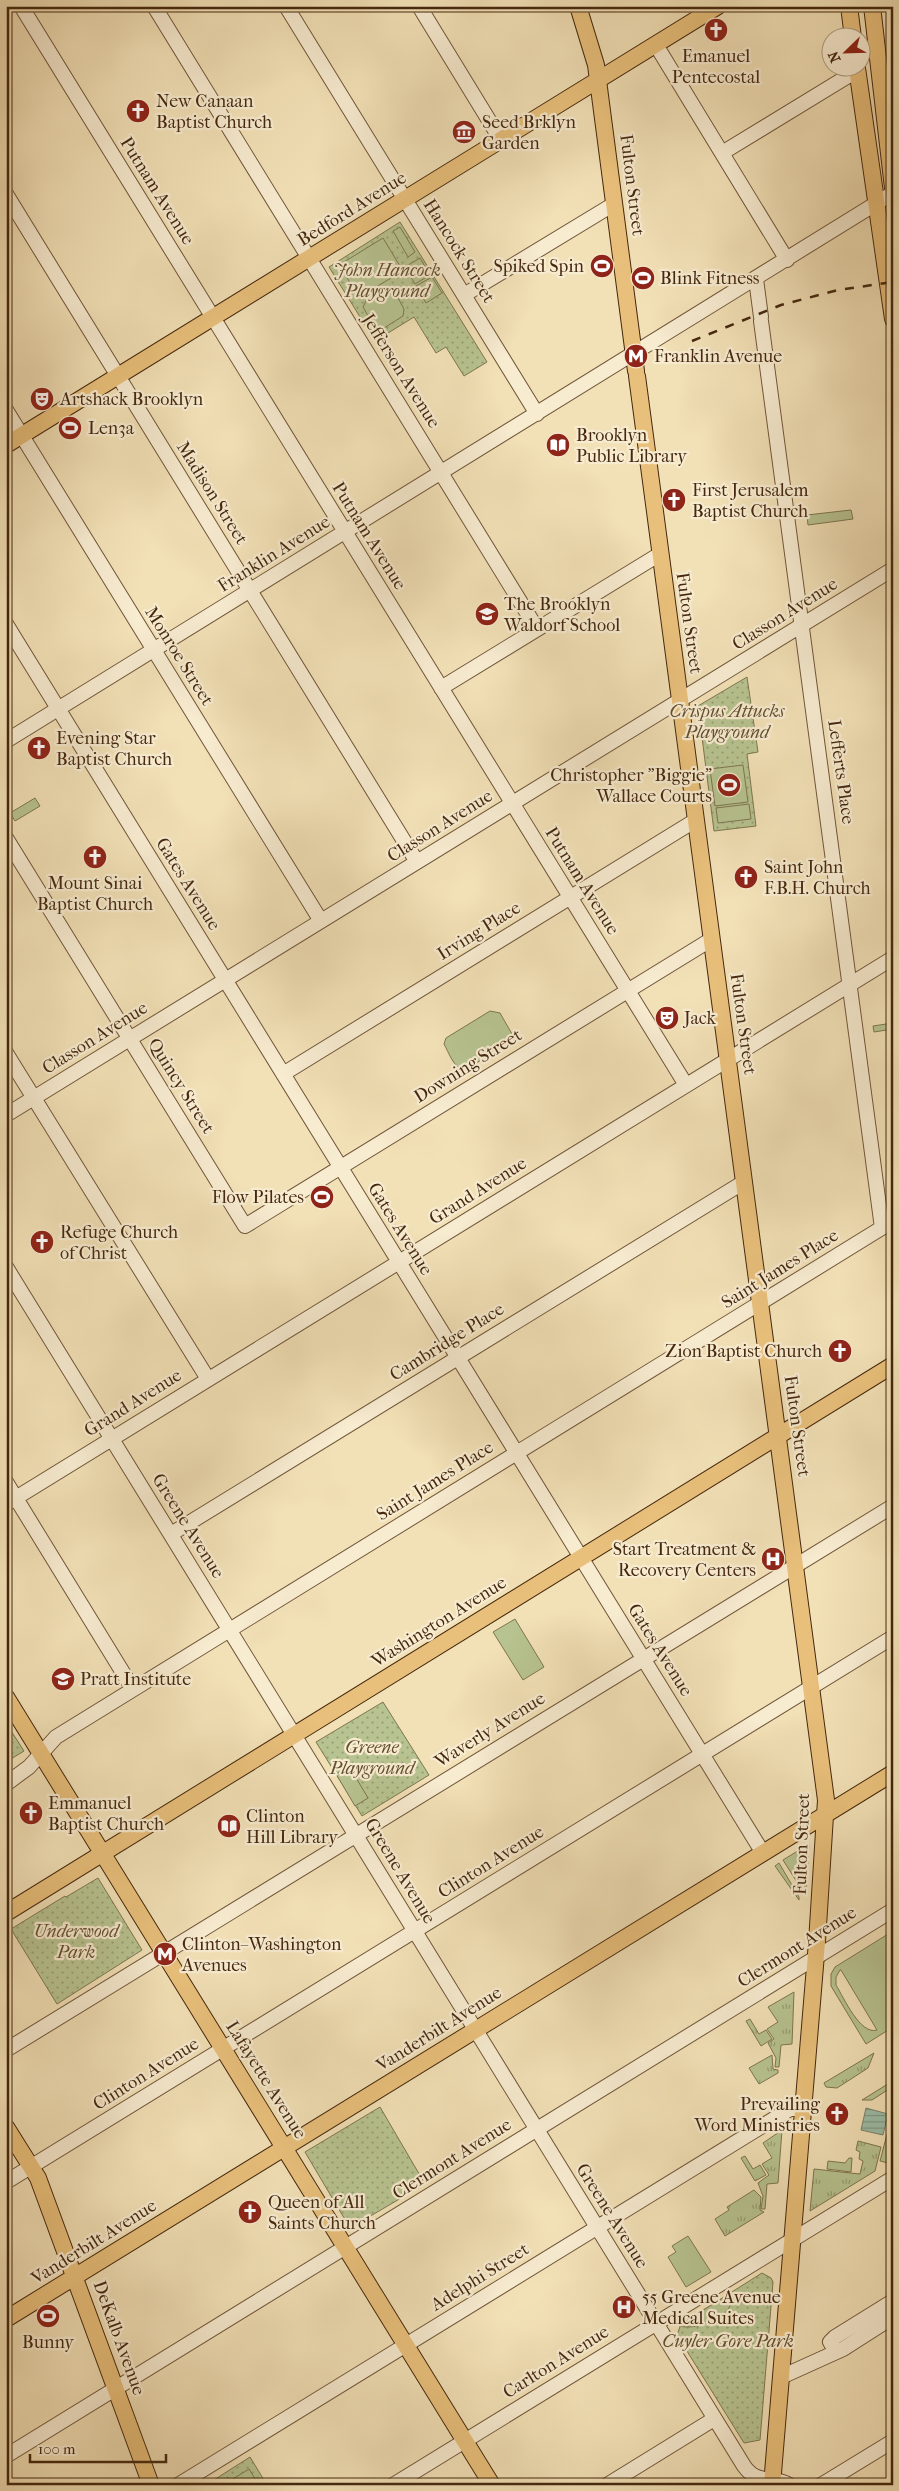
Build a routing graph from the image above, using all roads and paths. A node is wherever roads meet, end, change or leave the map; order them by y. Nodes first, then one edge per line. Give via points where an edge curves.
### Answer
1 (21, 6) edge
2 (154, 6) edge
3 (286, 6) edge
4 (419, 6) edge
5 (578, 6) edge
6 (718, 6) edge
7 (849, 6) edge
8 (872, 6) edge
9 (702, 11) edge
10 (852, 28) edge
11 (656, 45) junction
12 (843, 78) edge
13 (859, 78) edge
14 (598, 80) junction
15 (501, 140) junction
16 (722, 153) junction
17 (893, 188) edge
18 (893, 193) edge
19 (6, 194) edge
20 (405, 199) junction
21 (614, 204) junction
22 (876, 204) junction
23 (309, 258) junction
24 (787, 260) junction
25 (756, 279) junction
26 (464, 295) junction
27 (213, 318) junction
28 (893, 319) edge
29 (633, 353) junction
30 (118, 376) junction
31 (6, 410) edge
32 (537, 414) junction
33 (22, 435) junction
34 (6, 445) edge
35 (442, 473) junction
36 (345, 532) junction
37 (660, 554) junction
38 (893, 569) edge
39 (250, 591) junction
40 (6, 624) edge
41 (803, 624) junction
42 (537, 629) junction
43 (154, 650) junction
44 (441, 688) junction
45 (679, 700) junction
46 (58, 709) junction
47 (6, 741) edge
48 (512, 804) junction
49 (696, 820) junction
50 (6, 838) edge
51 (417, 862) junction
52 (570, 898) junction
53 (321, 921) junction
54 (712, 939) junction
55 (893, 958) edge
56 (225, 980) junction
57 (851, 984) junction
58 (627, 990) junction
59 (130, 1039) junction
60 (6, 1053) edge
61 (728, 1060) junction
62 (283, 1074) junction
63 (686, 1085) junction
64 (34, 1098) junction
65 (6, 1115) edge
66 (340, 1167) junction
67 (744, 1182) junction
68 (888, 1225) edge
69 (245, 1226) joint
70 (399, 1262) junction
71 (6, 1267) edge
72 (760, 1304) junction
73 (458, 1358) junction
74 (893, 1365) edge
75 (208, 1379) junction
76 (778, 1436) junction
77 (112, 1438) junction
78 (517, 1453) junction
79 (6, 1482) edge
80 (11, 1501) edge
81 (893, 1506) edge
82 (171, 1534) junction
83 (581, 1558) junction
84 (795, 1565) junction
85 (229, 1630) junction
86 (893, 1637) edge
87 (643, 1658) junction
88 (812, 1687) junction
89 (133, 1689) junction
90 (6, 1697) edge
91 (294, 1735) junction
92 (41, 1753) junction
93 (702, 1754) junction
94 (893, 1773) edge
95 (6, 1784) edge
96 (826, 1813) junction
97 (356, 1835) junction
98 (103, 1853) junction
99 (763, 1853) junction
100 (893, 1910) edge
101 (6, 1913) edge
102 (414, 1931) junction
103 (165, 1952) junction
104 (816, 1958) junction
105 (476, 2030) junction
106 (223, 2049) junction
107 (6, 2050) edge
108 (803, 2109) junction
109 (6, 2127) edge
110 (537, 2130) junction
111 (284, 2148) junction
112 (31, 2167) junction
113 (893, 2178) edge
114 (6, 2182) edge
115 (597, 2227) junction
116 (792, 2240) junction
117 (345, 2247) junction
118 (75, 2277) junction
119 (893, 2301) edge
120 (893, 2318) edge
121 (6, 2319) edge
122 (656, 2323) junction
123 (406, 2345) junction
124 (836, 2352) junction
125 (781, 2376) junction
126 (116, 2388) junction
127 (714, 2419) junction
128 (464, 2441) junction
129 (893, 2441) edge
130 (6, 2456) edge
131 (772, 2483) edge
132 (151, 2485) edge
133 (178, 2485) edge
134 (393, 2485) edge
135 (492, 2485) edge
136 (607, 2485) edge
137 (789, 2485) edge
138 (821, 2485) edge

1 - 27 street, Putnam Avenue
2 - 23 street, Jefferson Avenue
3 - 20 street, Hancock Street
4 - 15 street
5 - 14 main road, Fulton Street
6 - 9 main road, Bedford Avenue
7 - 10 main road
8 - 17 main road
9 - 11 main road, Bedford Avenue
11 - 14 main road, Bedford Avenue
11 - 16 street
12 - 16 street
13 - 22 main road
14 - 15 main road, Bedford Avenue
14 - 21 main road, Fulton Street
15 - 20 main road, Bedford Avenue
16 - 24 street
18 - 22 street, Franklin Avenue
19 - 30 street, Madison Street
20 - 23 main road, Bedford Avenue
20 - 26 street, Hancock Street
21 - 26 street
21 - 29 main road, Fulton Street
22 - 24 street, Franklin Avenue
22 - 28 main road
23 - 27 main road, Bedford Avenue
23 - 35 street, Jefferson Avenue
24 - 25 street, Franklin Avenue
25 - 29 street, Franklin Avenue
25 - 41 street, Lefferts Place
26 - 32 street, Hancock Street
27 - 30 main road, Bedford Avenue
27 - 36 street, Putnam Avenue
29 - 32 street, Franklin Avenue
29 - 37 main road, Fulton Street
30 - 33 main road, Bedford Avenue
30 - 39 street, Madison Street
31 - 33 street, Monroe Street
32 - 35 street, Franklin Avenue
33 - 34 main road, Bedford Avenue
33 - 43 street, Monroe Street
35 - 36 street, Franklin Avenue
35 - 42 street, Jefferson Avenue
36 - 39 street, Franklin Avenue
36 - 44 street, Putnam Avenue
37 - 42 street
37 - 45 main road, Fulton Street
38 - 41 street, Classon Avenue
39 - 43 street, Franklin Avenue
39 - 51 street, Madison Street
40 - 46 street, Gates Avenue
41 - 45 street, Classon Avenue
41 - 57 street, Lefferts Place
42 - 44 street
43 - 46 street, Franklin Avenue
43 - 53 street, Monroe Street
44 - 48 street, Putnam Avenue
45 - 48 street, Classon Avenue
45 - 49 main road, Fulton Street
46 - 47 street, Franklin Avenue
46 - 56 street, Gates Avenue
48 - 51 street, Classon Avenue
48 - 52 street, Putnam Avenue
49 - 52 street, Irving Place
49 - 54 main road, Fulton Street
50 - 59 street, Quincy Street
51 - 53 street, Classon Avenue
52 - 58 street, Putnam Avenue
52 - 62 street, Irving Place
53 - 56 street, Classon Avenue
54 - 58 street, Downing Street
54 - 61 main road, Fulton Street
55 - 57 street, Grand Avenue
56 - 59 street, Classon Avenue
56 - 62 street, Gates Avenue
57 - 61 street, Grand Avenue
57 - 68 street, Lefferts Place
58 - 63 street, Putnam Avenue
58 - 66 street, Downing Street
59 - 64 street, Classon Avenue
59 - 69 street, Quincy Street
60 - 64 street
61 - 63 street, Grand Avenue
61 - 67 main road, Fulton Street
62 - 66 street, Gates Avenue
63 - 70 street, Grand Avenue
64 - 65 street, Classon Avenue
64 - 75 street
66 - 69 street, Downing Street
66 - 70 street, Gates Avenue
67 - 72 main road, Fulton Street
67 - 73 street, Cambridge Place
68 - 72 street, Saint James Place
70 - 73 street, Gates Avenue
70 - 75 street, Grand Avenue
71 - 77 street, Greene Avenue
72 - 76 main road, Fulton Street
72 - 78 street, Saint James Place
73 - 78 street, Gates Avenue
73 - 82 street, Cambridge Place
74 - 76 main road, Washington Avenue
75 - 77 street, Grand Avenue
76 - 83 main road, Washington Avenue
76 - 84 main road, Fulton Street
77 - 80 street, Grand Avenue
77 - 82 street, Greene Avenue
78 - 83 street, Gates Avenue
78 - 85 street, Saint James Place
79 - 80 street
80 - 89 street
81 - 84 street, Waverly Avenue
82 - 85 street, Greene Avenue
83 - 87 street, Gates Avenue
83 - 91 main road, Washington Avenue
84 - 87 street, Waverly Avenue
84 - 88 main road, Fulton Street
85 - 89 street, Saint James Place
85 - 91 street, Greene Avenue
86 - 88 street, Clinton Avenue
87 - 93 street, Gates Avenue
87 - 97 street, Waverly Avenue
88 - 93 street, Clinton Avenue
88 - 96 main road, Fulton Street
89 - 92 street, Saint James Place via 56,1737
90 - 92 main road, Lafayette Avenue
91 - 97 street, Greene Avenue
91 - 98 main road, Washington Avenue
92 - 95 street, Saint James Place via 29,1767
92 - 98 main road, Lafayette Avenue
93 - 99 street, Gates Avenue
93 - 102 street, Clinton Avenue
94 - 96 main road, Vanderbilt Avenue
96 - 99 main road, Vanderbilt Avenue
96 - 104 main road, Fulton Street
97 - 102 street, Greene Avenue
97 - 103 street, Waverly Avenue
98 - 101 main road, Washington Avenue
98 - 103 main road, Lafayette Avenue
99 - 105 main road, Vanderbilt Avenue
100 - 104 street, Clermont Avenue
102 - 105 street, Greene Avenue
102 - 106 street, Clinton Avenue
103 - 106 main road, Lafayette Avenue
103 - 107 street, Waverly Avenue
104 - 108 main road, Fulton Street
104 - 110 street, Clermont Avenue
105 - 110 street, Greene Avenue
105 - 111 main road, Vanderbilt Avenue
106 - 111 main road, Lafayette Avenue
106 - 112 street, Clinton Avenue
108 - 115 street, Adelphi Street via 790,2109
108 - 116 main road, Fulton Street
109 - 112 main road, DeKalb Avenue
110 - 115 street, Greene Avenue
110 - 117 street, Clermont Avenue
111 - 117 main road, Lafayette Avenue
111 - 118 main road, Vanderbilt Avenue
112 - 114 street, Clinton Avenue
112 - 118 main road, DeKalb Avenue
113 - 116 street, Carlton Avenue
115 - 122 street, Greene Avenue
115 - 123 street, Adelphi Street
116 - 122 street, Carlton Avenue
116 - 125 main road, Fulton Street
117 - 123 main road, Lafayette Avenue
117 - 126 street, Clermont Avenue
118 - 121 main road, Vanderbilt Avenue
118 - 126 main road, DeKalb Avenue
119 - 124 street via 835,2337 830,2342
120 - 124 street
122 - 127 street, Greene Avenue
122 - 128 street, Carlton Avenue
123 - 128 main road, Lafayette Avenue
123 - 133 street, Adelphi Street
124 - 125 street
125 - 131 main road, Fulton Street
126 - 130 street, Clermont Avenue
126 - 132 main road, DeKalb Avenue
127 - 131 street, Greene Avenue via 749,2473
127 - 136 street
128 - 134 street, Carlton Avenue
128 - 135 main road, Lafayette Avenue
129 - 138 street
131 - 137 street, Greene Avenue

